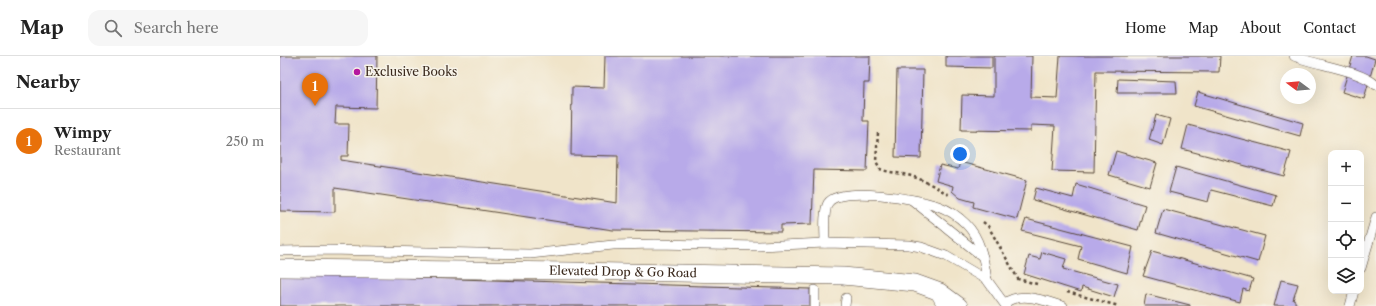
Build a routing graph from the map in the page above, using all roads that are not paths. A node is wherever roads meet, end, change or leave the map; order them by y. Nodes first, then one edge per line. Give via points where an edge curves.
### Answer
1 (1298, 57) edge
2 (1376, 85) edge
3 (910, 199) junction
4 (1376, 217) edge
5 (825, 243) junction
6 (280, 251) edge
7 (983, 257) junction
8 (1364, 258) edge
9 (280, 268) edge
10 (987, 280) junction
11 (933, 288) junction
12 (815, 290) dead end
13 (1353, 294) edge
14 (1005, 304) edge
15 (815, 306) edge
16 (942, 306) edge
17 (959, 306) edge
18 (1063, 306) edge
19 (1350, 306) edge

1 - 2 lane via 1355,74
3 - 5 lane via 864,194 834,198 826,209
3 - 7 lane
3 - 7 lane via 939,206 958,216 975,236
4 - 8 lane
5 - 6 lane via 759,246 613,245 530,254
5 - 10 lane via 921,247 946,256
7 - 10 lane
9 - 11 street, Elevated Drop & Go Road via 573,270 843,276 915,283
10 - 14 lane
11 - 16 lane
11 - 17 street, Elevated Drop & Go Road
12 - 15 lane
13 - 19 lane
14 - 18 lane via 1010,299 1026,297

